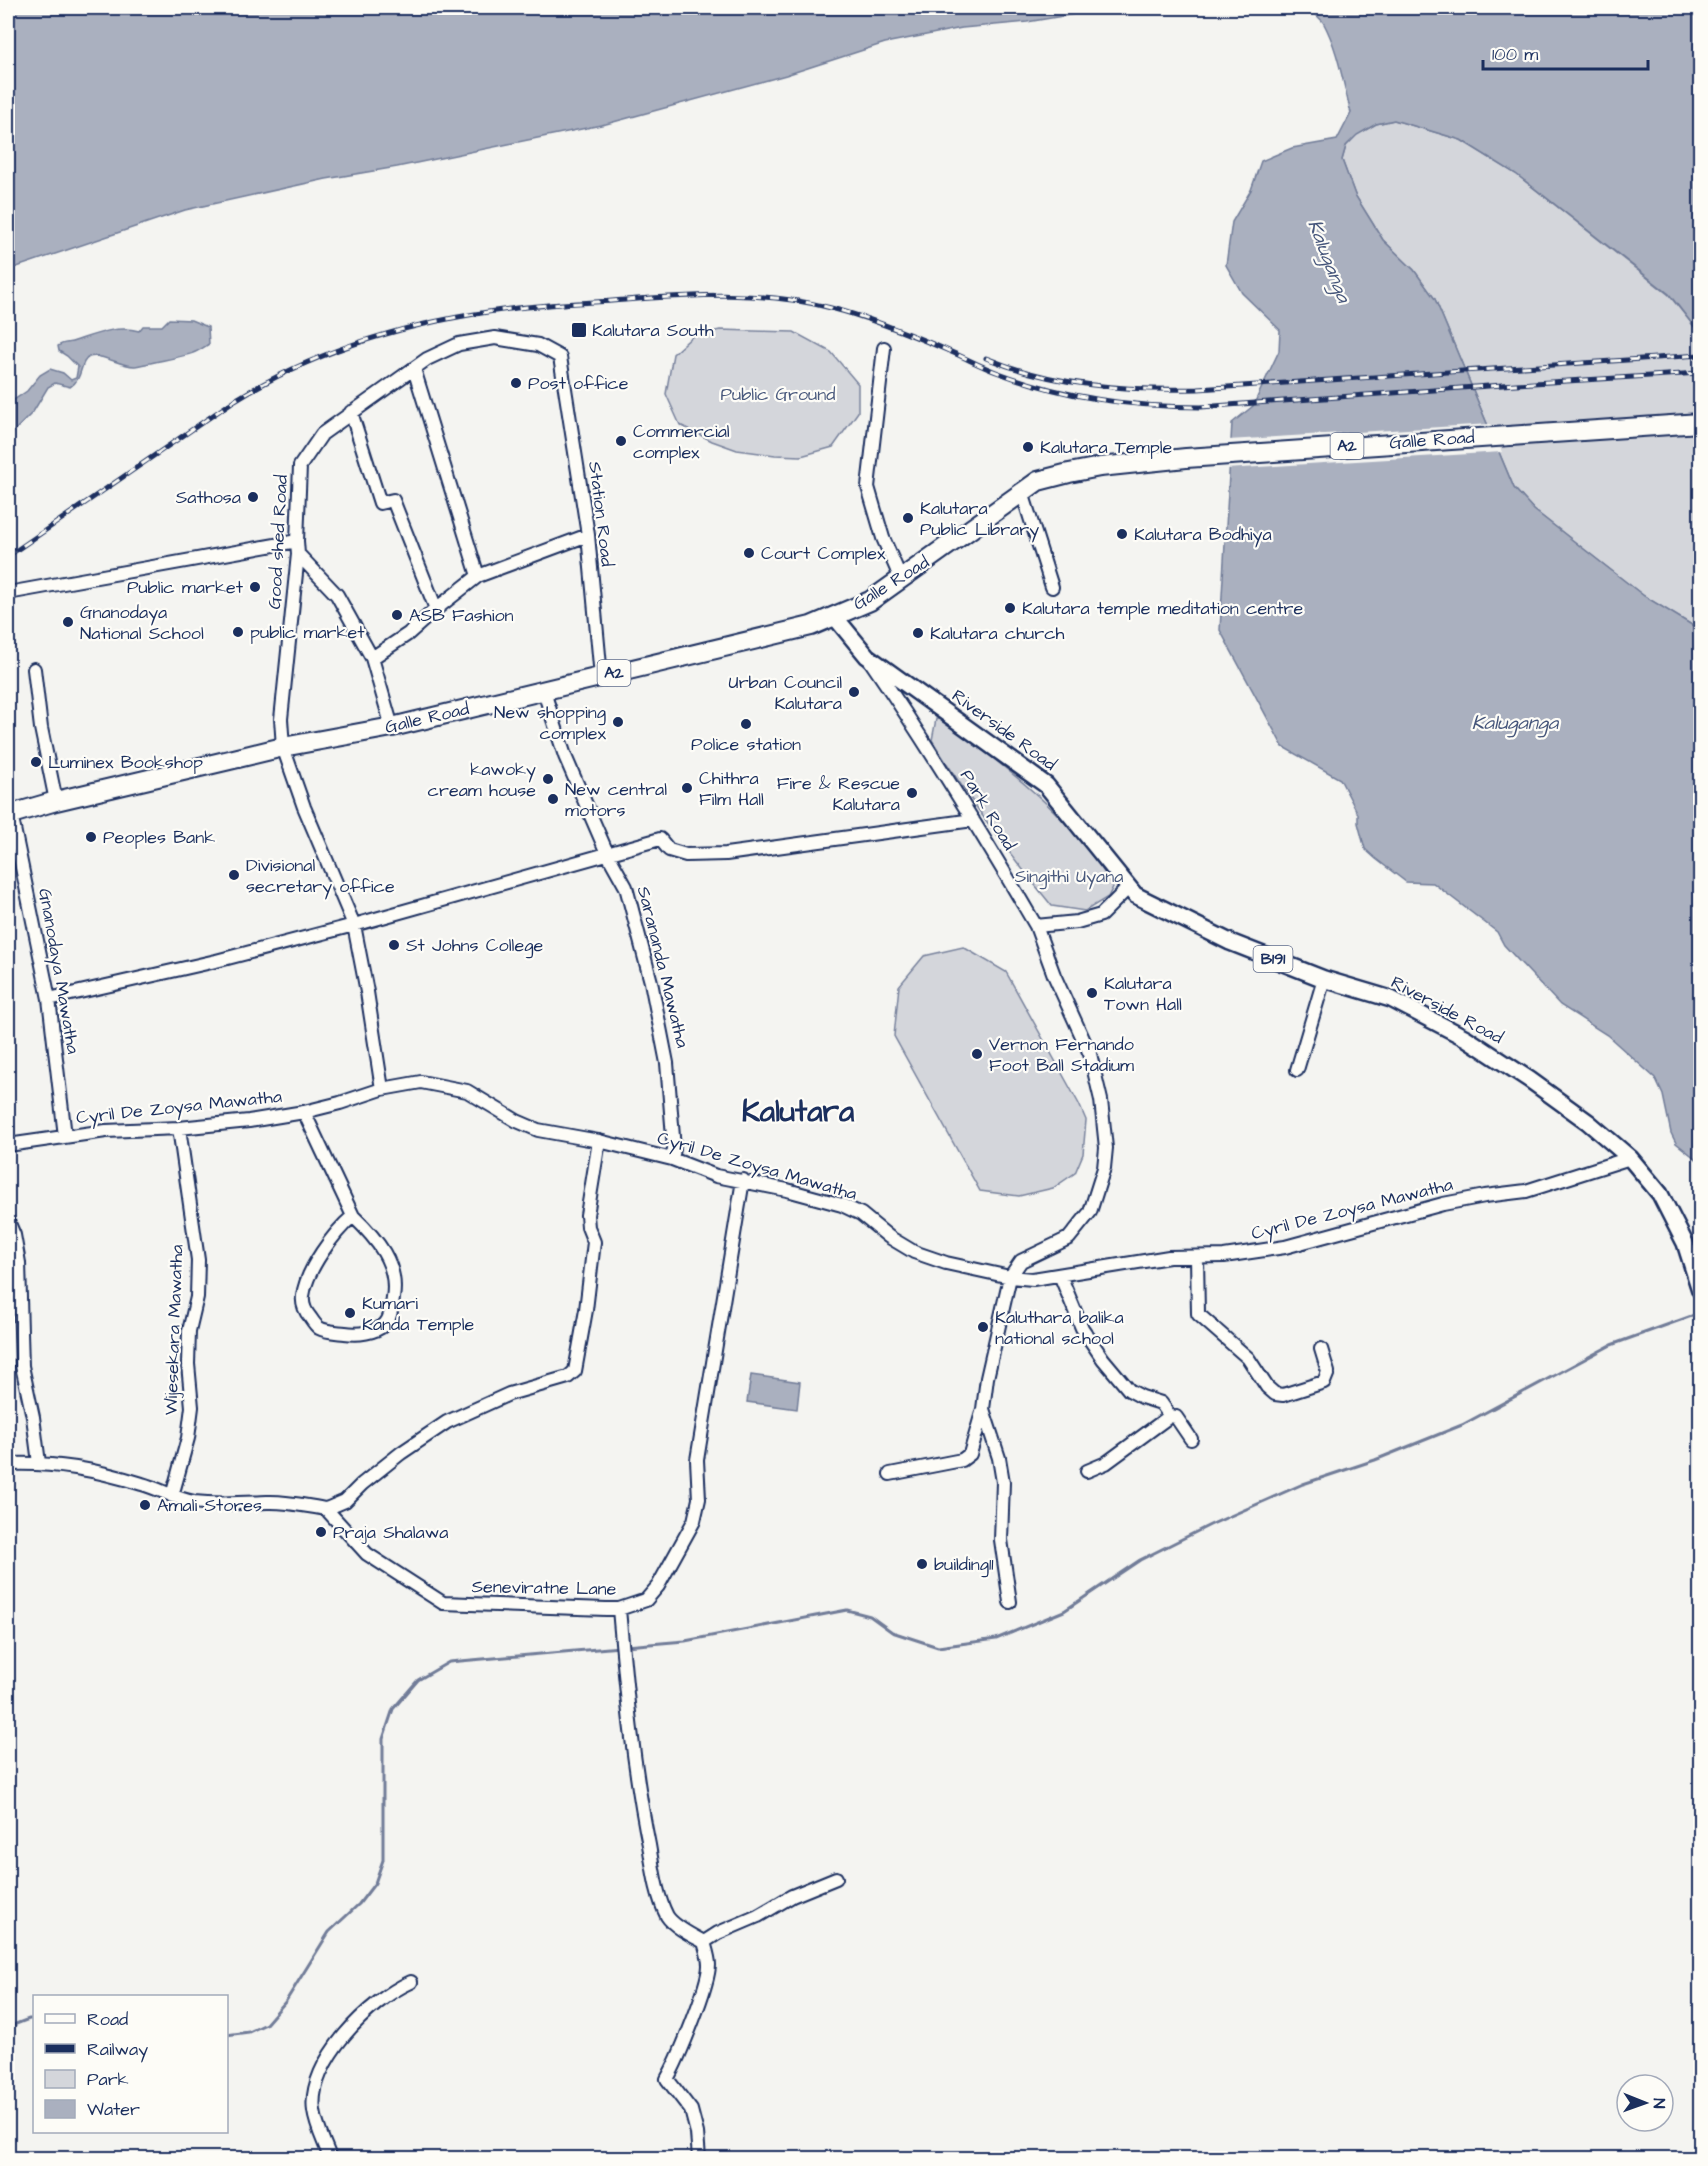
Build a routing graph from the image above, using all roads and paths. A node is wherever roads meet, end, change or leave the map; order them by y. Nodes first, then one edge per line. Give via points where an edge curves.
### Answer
1 (885, 348) dead end
2 (560, 357) joint
3 (414, 369) junction
4 (351, 412) junction
5 (1701, 423) edge
6 (1023, 492) junction
7 (588, 535) junction
8 (297, 547) junction
9 (478, 576) junction
10 (901, 579) junction
11 (1052, 587) dead end
12 (8, 593) edge
13 (436, 609) junction
14 (836, 617) junction
15 (867, 656) junction
16 (372, 658) junction
17 (34, 669) dead end
18 (601, 676) junction
19 (544, 692) junction
20 (392, 727) junction
21 (283, 747) junction
22 (56, 801) junction
23 (9, 814) edge
24 (974, 820) junction
25 (607, 853) junction
26 (1129, 887) junction
27 (354, 925) junction
28 (1036, 926) junction
29 (1324, 979) junction
30 (50, 999) junction
31 (1297, 1070) dead end
32 (382, 1089) junction
33 (304, 1112) junction
34 (179, 1128) junction
35 (65, 1136) junction
36 (599, 1141) junction
37 (8, 1145) edge
38 (1630, 1158) junction
39 (672, 1159) junction
40 (743, 1180) junction
41 (353, 1216) junction
42 (8, 1221) edge
43 (1197, 1257) junction
44 (1060, 1275) junction
45 (1010, 1277) junction
46 (1701, 1290) edge
47 (1321, 1349) dead end
48 (983, 1409) junction
49 (1170, 1416) junction
50 (1191, 1439) dead end
51 (39, 1463) junction
52 (8, 1464) edge
53 (1087, 1471) dead end
54 (890, 1474) dead end
55 (172, 1496) junction
56 (326, 1509) junction
57 (1010, 1602) dead end
58 (619, 1609) junction
59 (836, 1878) dead end
60 (705, 1942) junction
61 (411, 1982) dead end
62 (330, 2158) edge
63 (699, 2158) edge

1 - 10 street via 868,487 883,538
2 - 3 street, Good shed Road via 538,345 495,338 459,344
2 - 7 street, Station Road
3 - 4 street, Good shed Road
3 - 9 street
4 - 8 street, Good shed Road via 322,434 300,466
4 - 13 street via 380,503 393,500
5 - 6 highway, Galle Road / A2 via 1186,458 1069,473 1038,482
6 - 10 highway, Galle Road / A2
6 - 11 street
7 - 9 street
7 - 18 street, Station Road
8 - 12 street
8 - 16 street via 337,595
8 - 21 street, Good shed Road via 281,720
9 - 13 street
10 - 14 highway, Galle Road / A2 via 870,601
13 - 16 street
14 - 15 main road, Riverside Road / B191
14 - 18 highway, Galle Road / A2 via 743,644
15 - 24 street, Park Road
15 - 26 main road, Riverside Road / B191 via 1046,785
16 - 20 street
17 - 22 street via 40,728
18 - 19 highway, Galle Road / A2
19 - 20 highway, Galle Road / A2
19 - 25 street, Sarananda Mawatha via 565,756
20 - 21 highway, Galle Road / A2
21 - 22 highway, Galle Road / A2
21 - 27 street, Good shed Road
22 - 23 highway, Galle Road / A2
23 - 30 street, Gnanodaya Mawatha
24 - 25 street via 726,854 686,855 669,850 660,839
24 - 28 street, Park Road
25 - 27 street
25 - 39 street, Sarananda Mawatha via 626,887 651,982 668,1063
26 - 28 street via 1101,915
26 - 29 main road, Riverside Road / B191 via 1136,896 1230,942
27 - 30 street
27 - 32 street, Good shed Road
28 - 45 street, Park Road via 1090,1054 1101,1100 1106,1148 1090,1212 1069,1238 1022,1261
29 - 31 street
29 - 38 main road, Riverside Road / B191 via 1391,999 1466,1038 1588,1122
30 - 35 street, Gnanodaya Mawatha
32 - 33 street, Cyril De Zoysa Mawatha
32 - 36 street, Cyril De Zoysa Mawatha via 421,1082 467,1091 538,1130
33 - 34 street, Cyril De Zoysa Mawatha
33 - 41 street
34 - 35 street, Cyril De Zoysa Mawatha
34 - 55 street, Wijesekara Mawatha via 198,1260 197,1297 189,1331 192,1407
35 - 37 street, Cyril De Zoysa Mawatha
36 - 39 street, Cyril De Zoysa Mawatha
36 - 56 street via 587,1215 594,1242 575,1371 568,1377 509,1394 447,1422 401,1453 345,1501
38 - 43 street, Cyril De Zoysa Mawatha via 1526,1191 1443,1204 1285,1247
38 - 46 main road, Riverside Road / B191 via 1660,1194 1685,1243
39 - 40 street, Cyril De Zoysa Mawatha via 716,1176
40 - 45 street, Cyril De Zoysa Mawatha via 842,1205 914,1252
40 - 58 street, Seneviratne Lane via 698,1460 699,1499 694,1521 658,1586 646,1600
41 - 41 street via 338,1229 313,1266 302,1297 305,1310 318,1327 354,1334 370,1332 385,1324 396,1284 379,1243
42 - 51 street via 19,1263 22,1366
43 - 44 street, Cyril De Zoysa Mawatha via 1145,1260
43 - 47 street via 1198,1314 1248,1358 1275,1394 1324,1382 1328,1372
44 - 45 street, Cyril De Zoysa Mawatha
44 - 49 street via 1082,1328 1103,1359 1129,1390 1161,1403
45 - 48 street
48 - 54 street via 970,1455 962,1460
48 - 57 street via 1003,1482 1001,1540
49 - 50 street via 1176,1417
49 - 53 street via 1106,1463
51 - 52 street
51 - 55 street via 94,1470
55 - 56 street via 194,1502 291,1503
56 - 58 street, Seneviratne Lane via 367,1554 443,1603
58 - 60 street via 641,1807 657,1889 668,1918
59 - 60 street via 792,1896
60 - 63 street via 709,1966 699,2003 667,2079 691,2110
61 - 62 street via 362,2016 329,2055 314,2090 314,2112

